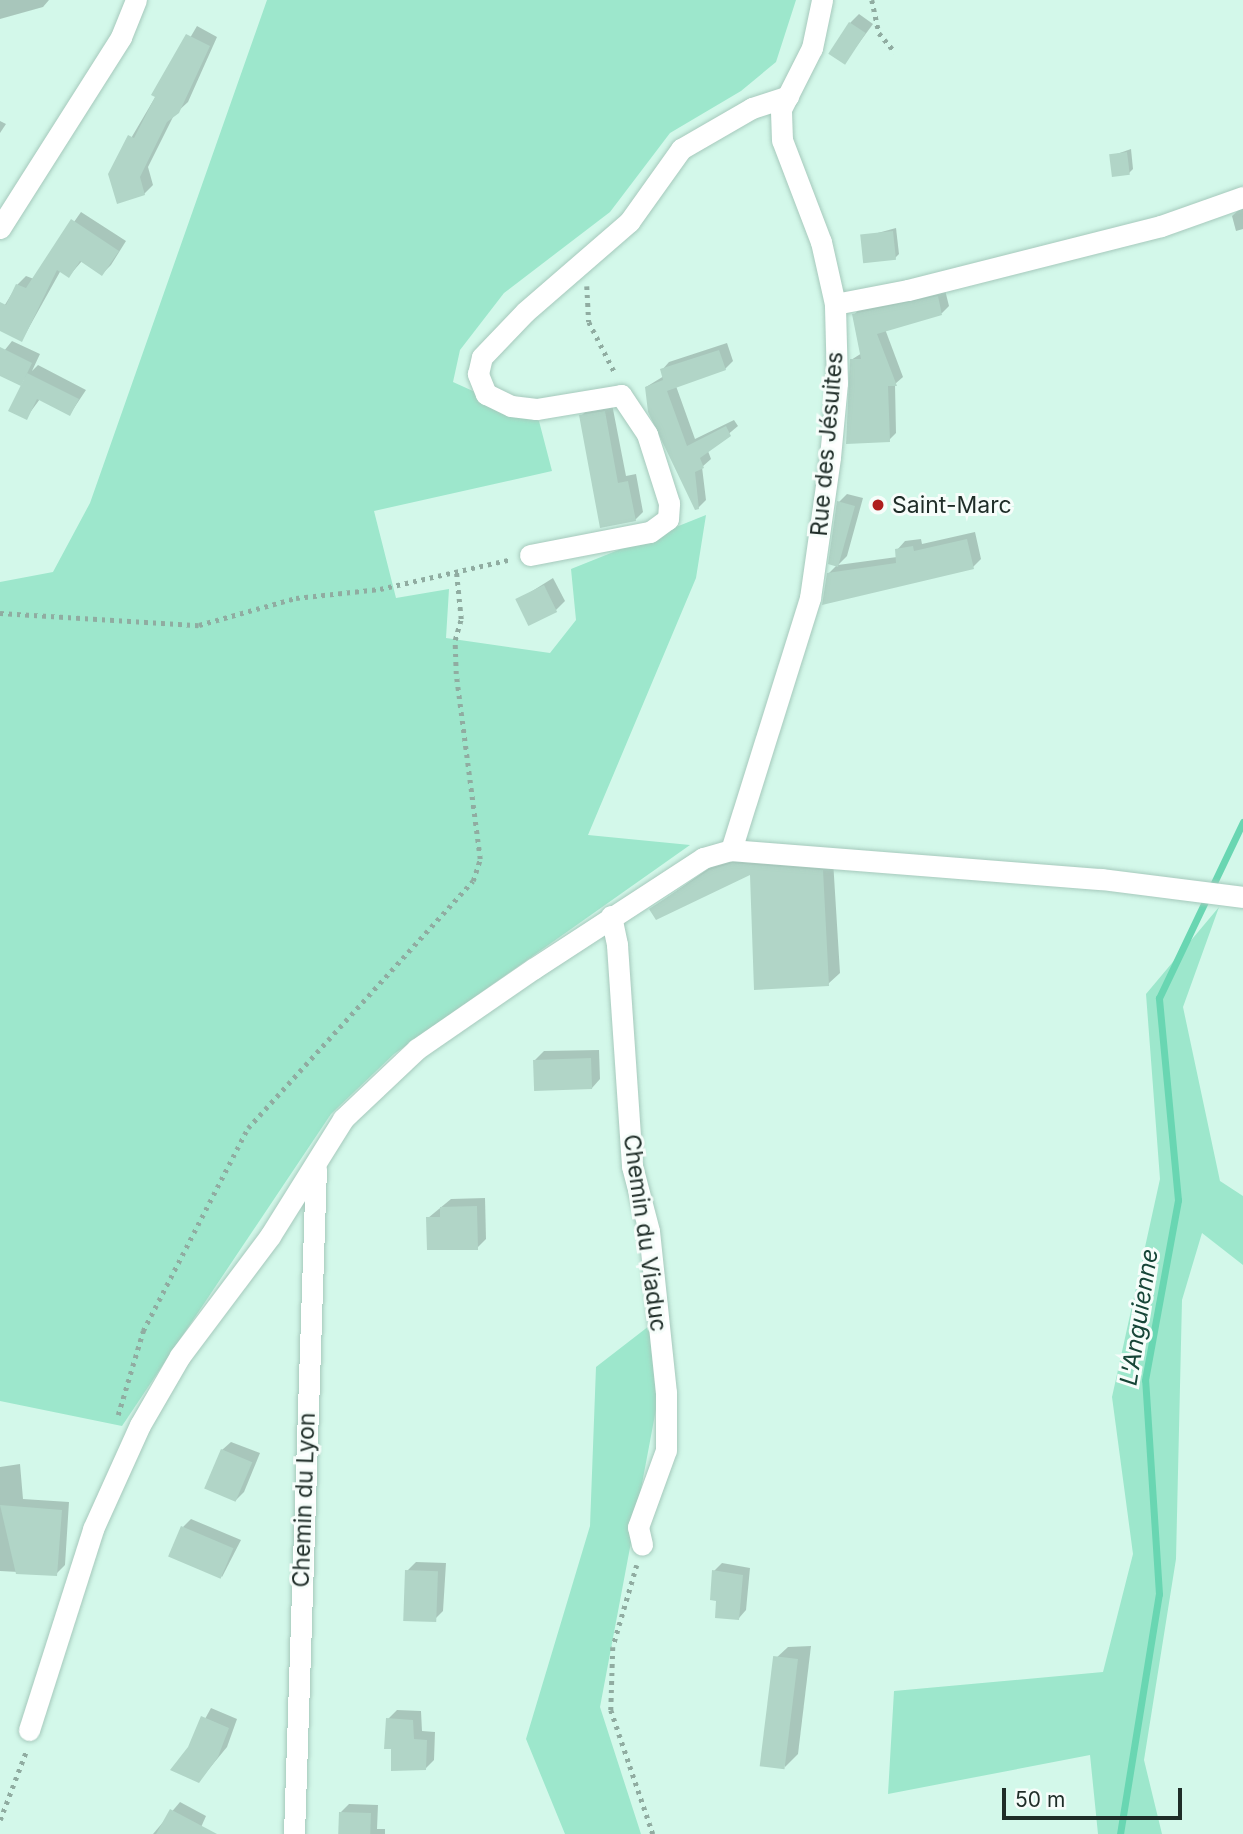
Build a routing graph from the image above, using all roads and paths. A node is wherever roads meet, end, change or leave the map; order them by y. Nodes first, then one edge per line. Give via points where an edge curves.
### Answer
1 (136, 0) edge
2 (822, 0) edge
3 (872, 0) edge
4 (895, 52) dead end
5 (788, 96) junction
6 (1243, 197) edge
7 (0, 228) edge
8 (599, 249) junction
9 (835, 304) junction
10 (621, 395) junction
11 (530, 555) joint
12 (456, 570) junction
13 (0, 613) edge
14 (731, 850) junction
15 (1233, 895) edge
16 (611, 916) junction
17 (316, 1167) junction
18 (140, 1427) junction
19 (642, 1545) joint
20 (29, 1730) joint
21 (0, 1820) edge
22 (294, 1834) edge
23 (653, 1834) edge

1 - 7 street via 121,37
2 - 5 street, Rue des Jésuites via 811,48
3 - 4 path via 879,33
5 - 8 street via 752,108 681,149 629,222
5 - 9 street, Rue des Jésuites via 781,109 782,140 821,242
6 - 9 street via 1161,226
8 - 10 path via 587,281 589,322 622,385
8 - 10 street via 525,312 482,357 478,374 486,394 536,409
9 - 14 street, Rue des Jésuites via 837,383 810,598
10 - 11 street via 647,434 669,503 668,519 650,532
11 - 12 path
12 - 13 path via 380,589 296,597 199,625
12 - 18 path via 461,619 455,640 456,674 480,859 472,881 248,1128 143,1331 118,1416
14 - 15 street
14 - 16 street via 703,858
16 - 17 street via 390,1071 343,1119
16 - 19 street, Chemin du Viaduc via 617,945 632,1166 649,1231 666,1392 666,1450 638,1527
17 - 18 street via 180,1356
17 - 22 street, Chemin du Lyon
18 - 20 street via 93,1529
19 - 23 path via 613,1647 611,1710
20 - 21 path via 25,1763

